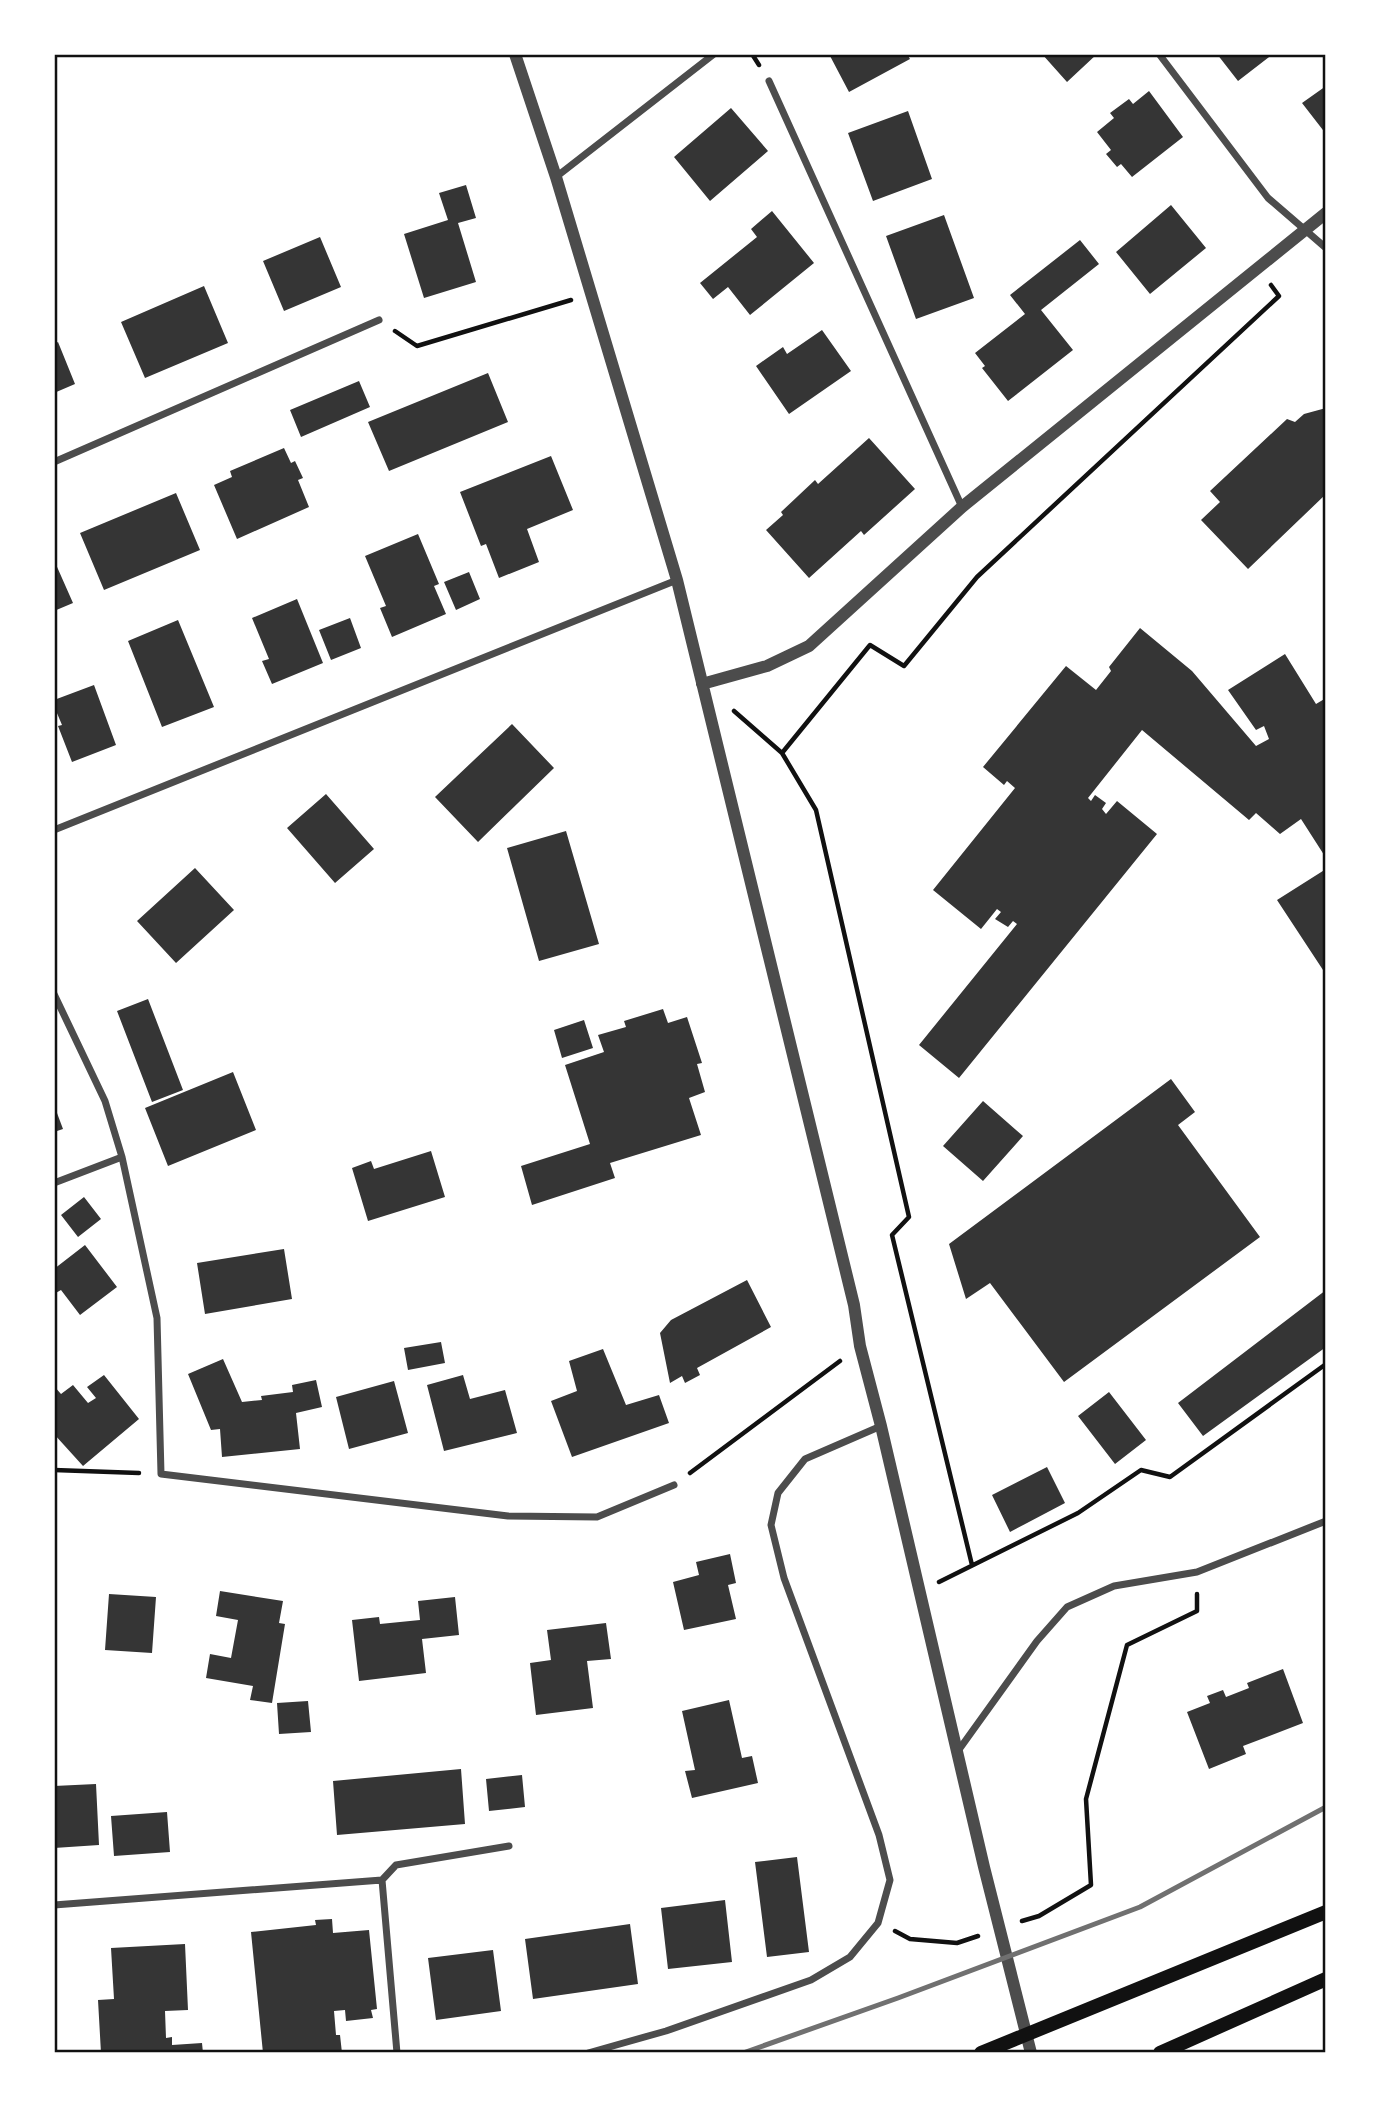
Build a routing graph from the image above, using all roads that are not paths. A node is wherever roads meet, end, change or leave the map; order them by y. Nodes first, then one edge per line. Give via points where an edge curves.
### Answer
1 (515, 54) edge
2 (714, 54) edge
3 (1159, 54) edge
4 (769, 82) dead end
5 (556, 177) junction
6 (1326, 213) edge
7 (1303, 230) junction
8 (1326, 248) edge
9 (379, 320) road end
10 (54, 462) edge
11 (962, 507) junction
12 (677, 580) junction
13 (702, 684) junction
14 (54, 830) edge
15 (54, 994) edge
16 (122, 1157) junction
17 (54, 1183) edge
18 (881, 1426) junction
19 (674, 1485) road end
20 (1326, 1521) edge
21 (958, 1751) junction
22 (509, 1846) dead end
23 (382, 1880) junction
24 (54, 1905) edge
25 (1326, 1912) edge
26 (1326, 1979) edge
27 (397, 2053) edge
28 (588, 2053) edge
29 (981, 2053) edge
30 (1031, 2053) edge
31 (1160, 2053) edge

1 - 5 street
2 - 5 street
3 - 7 street via 1268,198
4 - 11 street
5 - 12 street
6 - 7 street
7 - 8 street
7 - 11 street
9 - 10 street
11 - 13 street via 809,646 768,666
12 - 13 street
12 - 14 street
13 - 18 street
15 - 16 street via 105,1101
16 - 17 street
16 - 19 street via 157,1318 161,1474 521,1516 597,1517
18 - 21 street
18 - 28 street via 805,1460 778,1493 772,1525 785,1578 880,1835 890,1880 878,1923 850,1957 811,1980
20 - 21 street via 1197,1572 1114,1586 1067,1607
21 - 30 street
22 - 23 street via 396,1865
23 - 24 street
23 - 27 street
25 - 29 main road
26 - 31 main road

